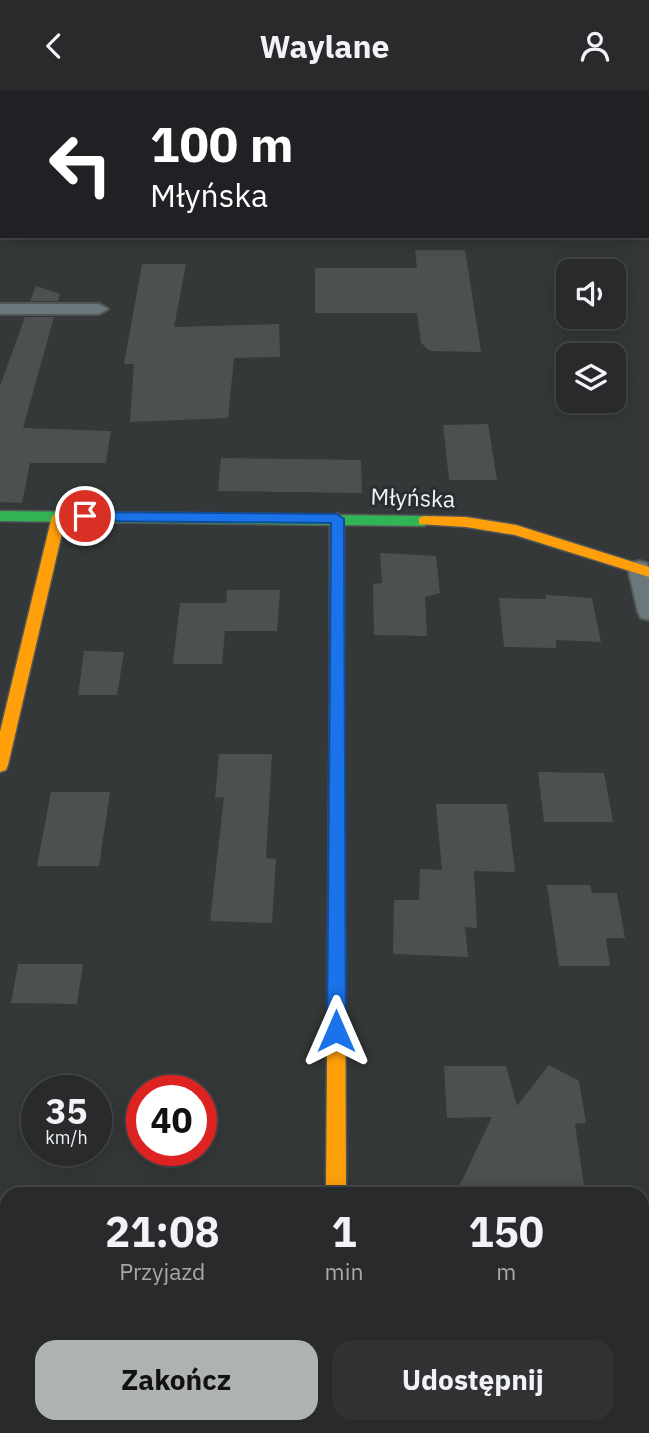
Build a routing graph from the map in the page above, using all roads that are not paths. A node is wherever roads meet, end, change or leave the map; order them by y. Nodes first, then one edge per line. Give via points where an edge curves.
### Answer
1 (0, 309) edge
2 (99, 309) dead end
3 (0, 516) edge
4 (59, 516) junction
5 (337, 519) junction
6 (644, 570) edge
7 (649, 612) edge
8 (0, 765) edge
9 (336, 1187) edge

1 - 2 lane
3 - 4 street, Młyńska
4 - 5 street, Młyńska
4 - 8 street
5 - 6 street, Młyńska via 466,522 516,530
5 - 9 street
6 - 7 lane

